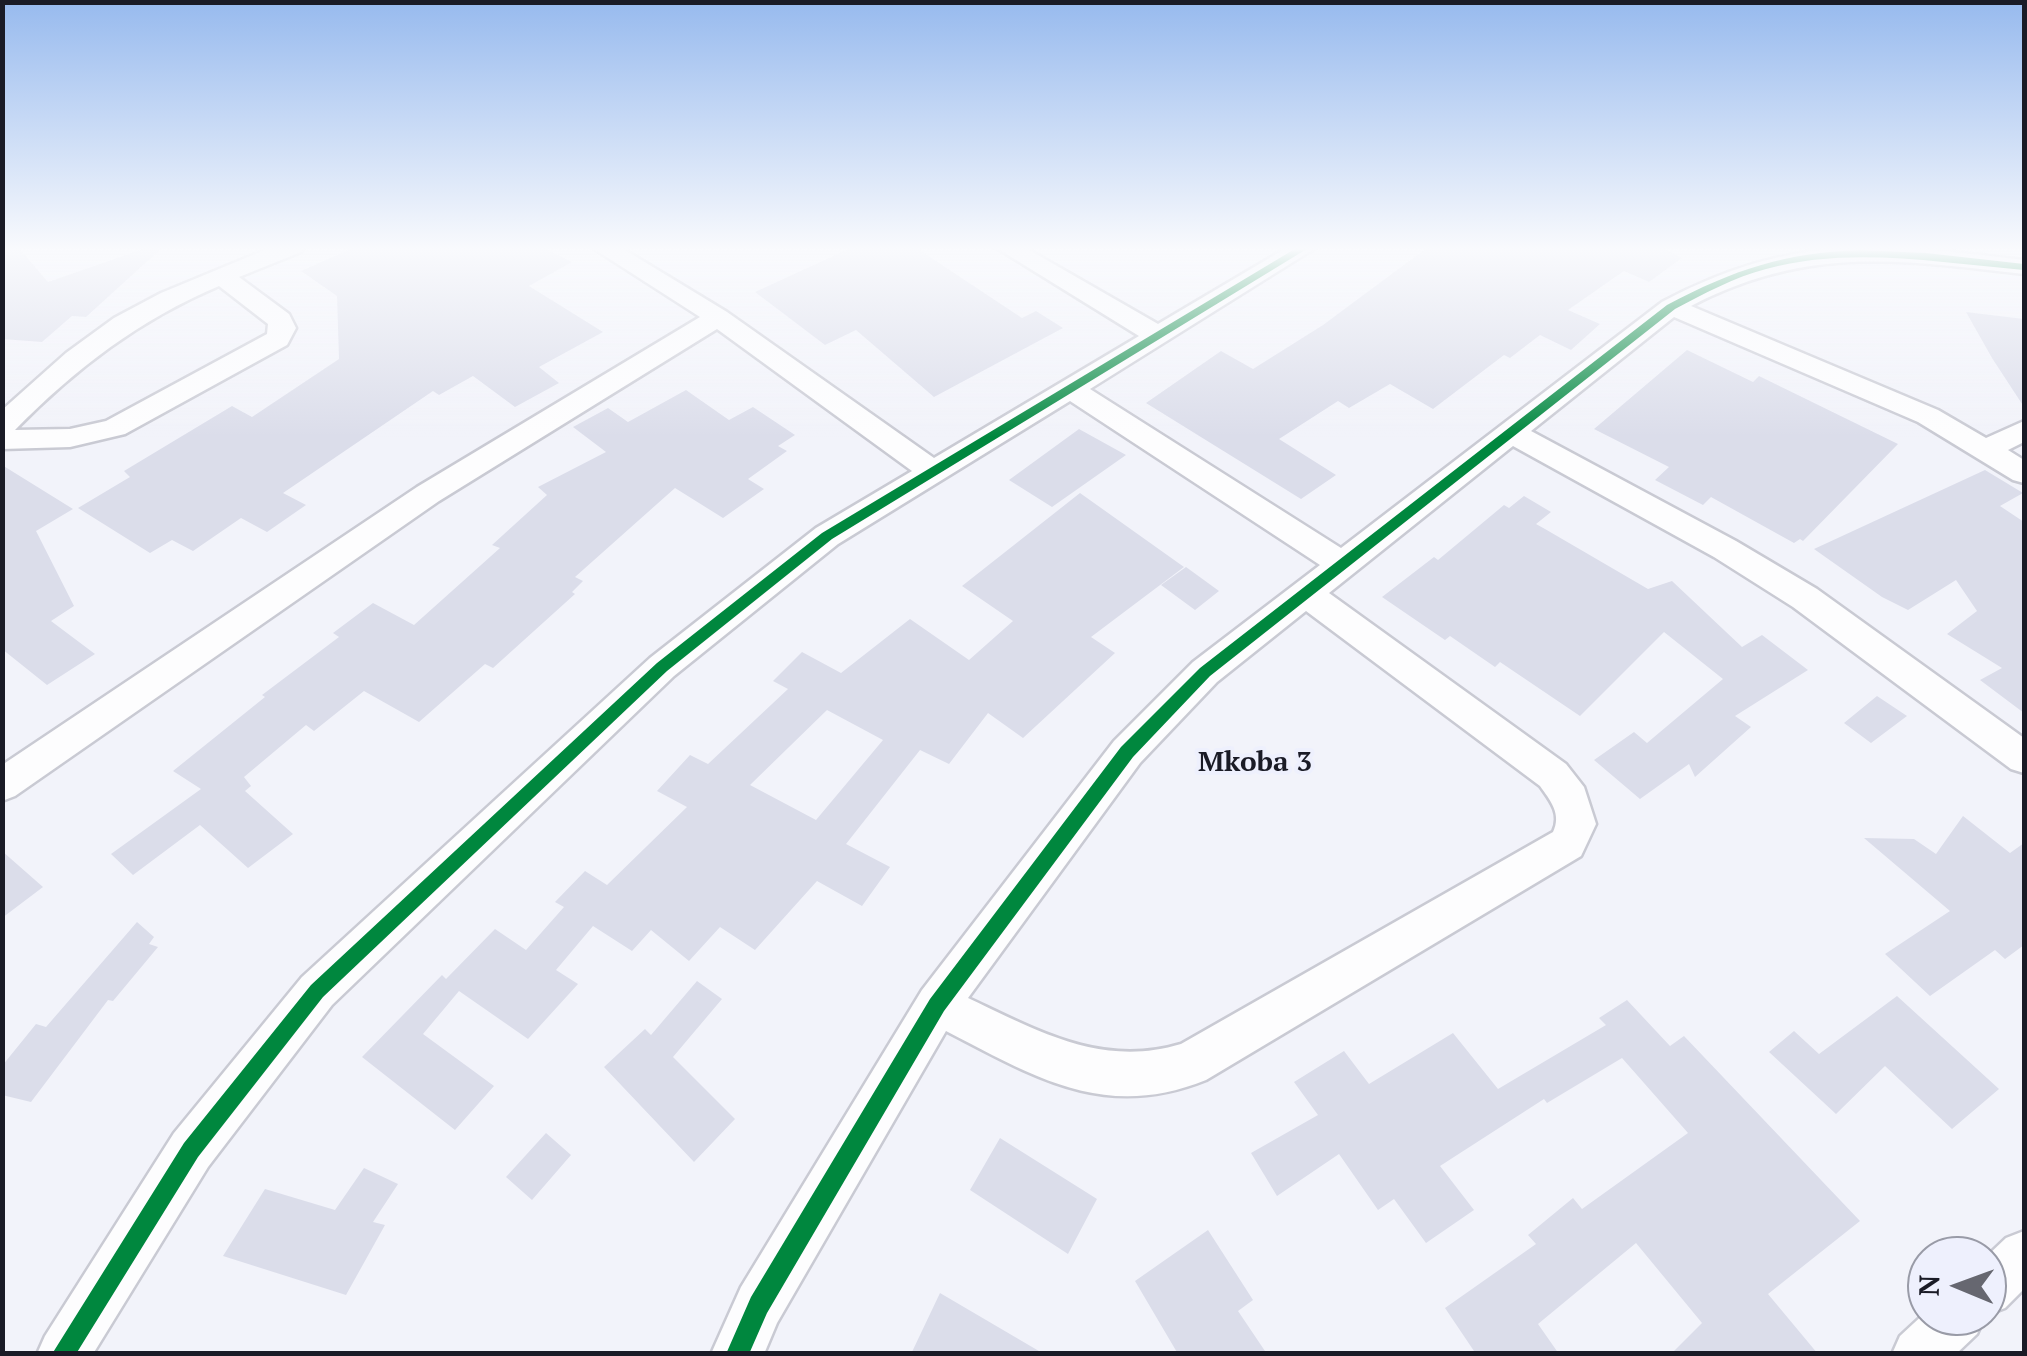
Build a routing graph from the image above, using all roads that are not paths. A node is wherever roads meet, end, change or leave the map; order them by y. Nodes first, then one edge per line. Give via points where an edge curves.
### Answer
1 (147, 310) edge
2 (267, 310) edge
3 (707, 310) edge
4 (1115, 310) edge
5 (1199, 310) edge
6 (1667, 310) edge
7 (1682, 310) edge
8 (718, 317) junction
9 (1157, 335) junction
10 (1069, 388) junction
11 (2, 426) edge
12 (2024, 430) edge
13 (1512, 433) junction
14 (2, 440) edge
15 (1986, 450) junction
16 (933, 472) junction
17 (2024, 473) edge
18 (1341, 563) junction
19 (1306, 594) junction
20 (2024, 758) edge
21 (2, 785) edge
22 (937, 1005) junction
23 (1937, 1336) edge
24 (64, 1354) edge
25 (737, 1354) edge
26 (1918, 1354) edge

1 - 11 street via 104,336
2 - 14 street via 283,328 278,339 116,428 70,438
3 - 8 street
4 - 9 street
5 - 9 street
6 - 13 street
7 - 15 street via 1928,416
8 - 16 street
8 - 21 street via 428,494
9 - 10 street
10 - 16 street
10 - 18 street
12 - 15 street
13 - 18 street
13 - 20 street via 1806,598
15 - 17 street
16 - 24 street via 827,536 662,667 317,991 191,1150
18 - 19 street
19 - 22 street via 1205,672 1127,752
19 - 22 street via 1553,775 1571,798 1577,824 1567,844 1190,1064 1145,1076 1069,1066
22 - 25 street via 759,1305
23 - 26 street

